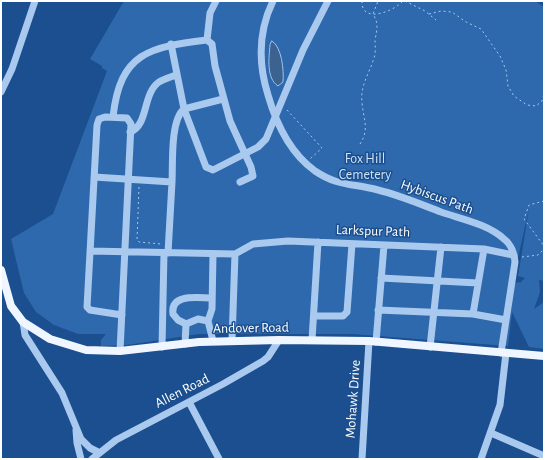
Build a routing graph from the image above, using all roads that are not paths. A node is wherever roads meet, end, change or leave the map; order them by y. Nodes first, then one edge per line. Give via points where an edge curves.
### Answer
1 (36, 1) edge
2 (216, 1) edge
3 (273, 1) edge
4 (328, 1) edge
5 (207, 40) junction
6 (172, 44) junction
7 (176, 75) junction
8 (1, 92) edge
9 (223, 99) junction
10 (184, 109) junction
11 (114, 117) junction
12 (275, 118) junction
13 (130, 132) junction
14 (244, 154) junction
15 (94, 177) junction
16 (127, 179) junction
17 (172, 182) junction
18 (240, 182) dead end
19 (318, 242) junction
20 (352, 244) junction
21 (384, 245) junction
22 (441, 247) junction
23 (484, 249) junction
24 (90, 251) junction
25 (124, 252) junction
26 (166, 253) junction
27 (213, 254) junction
28 (235, 254) junction
29 (514, 256) junction
30 (1, 270) edge
31 (380, 278) junction
32 (438, 280) junction
33 (478, 282) junction
34 (212, 298) junction
35 (378, 310) junction
36 (435, 312) junction
37 (122, 314) junction
38 (473, 314) junction
39 (314, 316) junction
40 (506, 320) junction
41 (208, 321) junction
42 (23, 322) junction
43 (186, 324) junction
44 (232, 340) junction
45 (278, 340) junction
46 (312, 340) junction
47 (214, 341) junction
48 (373, 341) junction
49 (185, 344) junction
50 (430, 346) junction
51 (162, 347) junction
52 (120, 351) junction
53 (503, 353) junction
54 (544, 356) edge
55 (189, 402) junction
56 (76, 430) junction
57 (491, 433) junction
58 (98, 452) junction
59 (544, 456) edge
60 (81, 459) edge
61 (92, 459) edge
62 (219, 459) edge
63 (362, 459) edge
64 (481, 459) edge

1 - 8 street via 12,69
2 - 5 street via 210,13
3 - 12 street, Hybiscus Path via 263,27 260,61
4 - 12 street via 303,50
5 - 6 street
5 - 9 street via 212,44
6 - 7 street
6 - 11 street via 150,51 132,65 119,86
7 - 10 street
7 - 13 street via 163,80 153,88 141,122
9 - 10 street
9 - 14 street
10 - 14 street via 206,167 213,170
10 - 17 street via 176,122
11 - 13 street via 130,120
11 - 15 street via 101,118 97,123
12 - 14 street via 264,142
12 - 29 street, Hybiscus Path via 292,147 305,163 316,171 340,184 377,189 483,227 505,239
13 - 16 street
14 - 18 street via 253,176
15 - 16 street
15 - 24 street
16 - 17 street
16 - 25 street
17 - 26 street
19 - 20 street, Larkspur Path
19 - 28 street, Larkspur Path via 266,242 253,244
19 - 39 street
20 - 21 street, Larkspur Path
20 - 39 street via 347,312 343,316
21 - 22 street, Larkspur Path
21 - 31 street, Mohawk Drive
22 - 23 street, Larkspur Path
22 - 32 street
23 - 29 street, Larkspur Path
23 - 33 street
24 - 25 street
24 - 37 street via 88,308
25 - 26 street
25 - 37 street
26 - 27 street
26 - 51 street
27 - 28 street
27 - 34 street
28 - 44 street
29 - 40 street
30 - 42 main road, Andover Road via 11,306
31 - 32 street
31 - 35 street, Mohawk Drive
32 - 33 street
32 - 36 street
33 - 38 street
34 - 41 street
34 - 43 street via 188,298 178,301 172,311 173,314
35 - 36 street
35 - 48 street, Mohawk Drive
36 - 38 street
36 - 50 street
37 - 52 street
38 - 40 street
39 - 46 street
40 - 53 street
41 - 43 street via 198,319
41 - 47 street
42 - 52 main road, Andover Road via 50,339 74,347
42 - 56 street via 25,335 62,393
43 - 49 street
44 - 45 main road, Andover Road
44 - 47 main road, Andover Road
45 - 46 main road, Andover Road
45 - 55 street, Allen Road via 275,348 263,361
46 - 48 main road, Andover Road
47 - 49 main road, Andover Road
48 - 50 main road, Andover Road
48 - 63 street, Mohawk Drive
49 - 51 main road, Andover Road
50 - 53 main road, Andover Road
51 - 52 main road, Andover Road
53 - 54 main road, Andover Road
53 - 57 street via 500,405
55 - 58 street, Allen Road
55 - 62 street
56 - 58 street via 85,444
56 - 60 street
57 - 59 street
57 - 64 street
58 - 61 street, Allen Road

